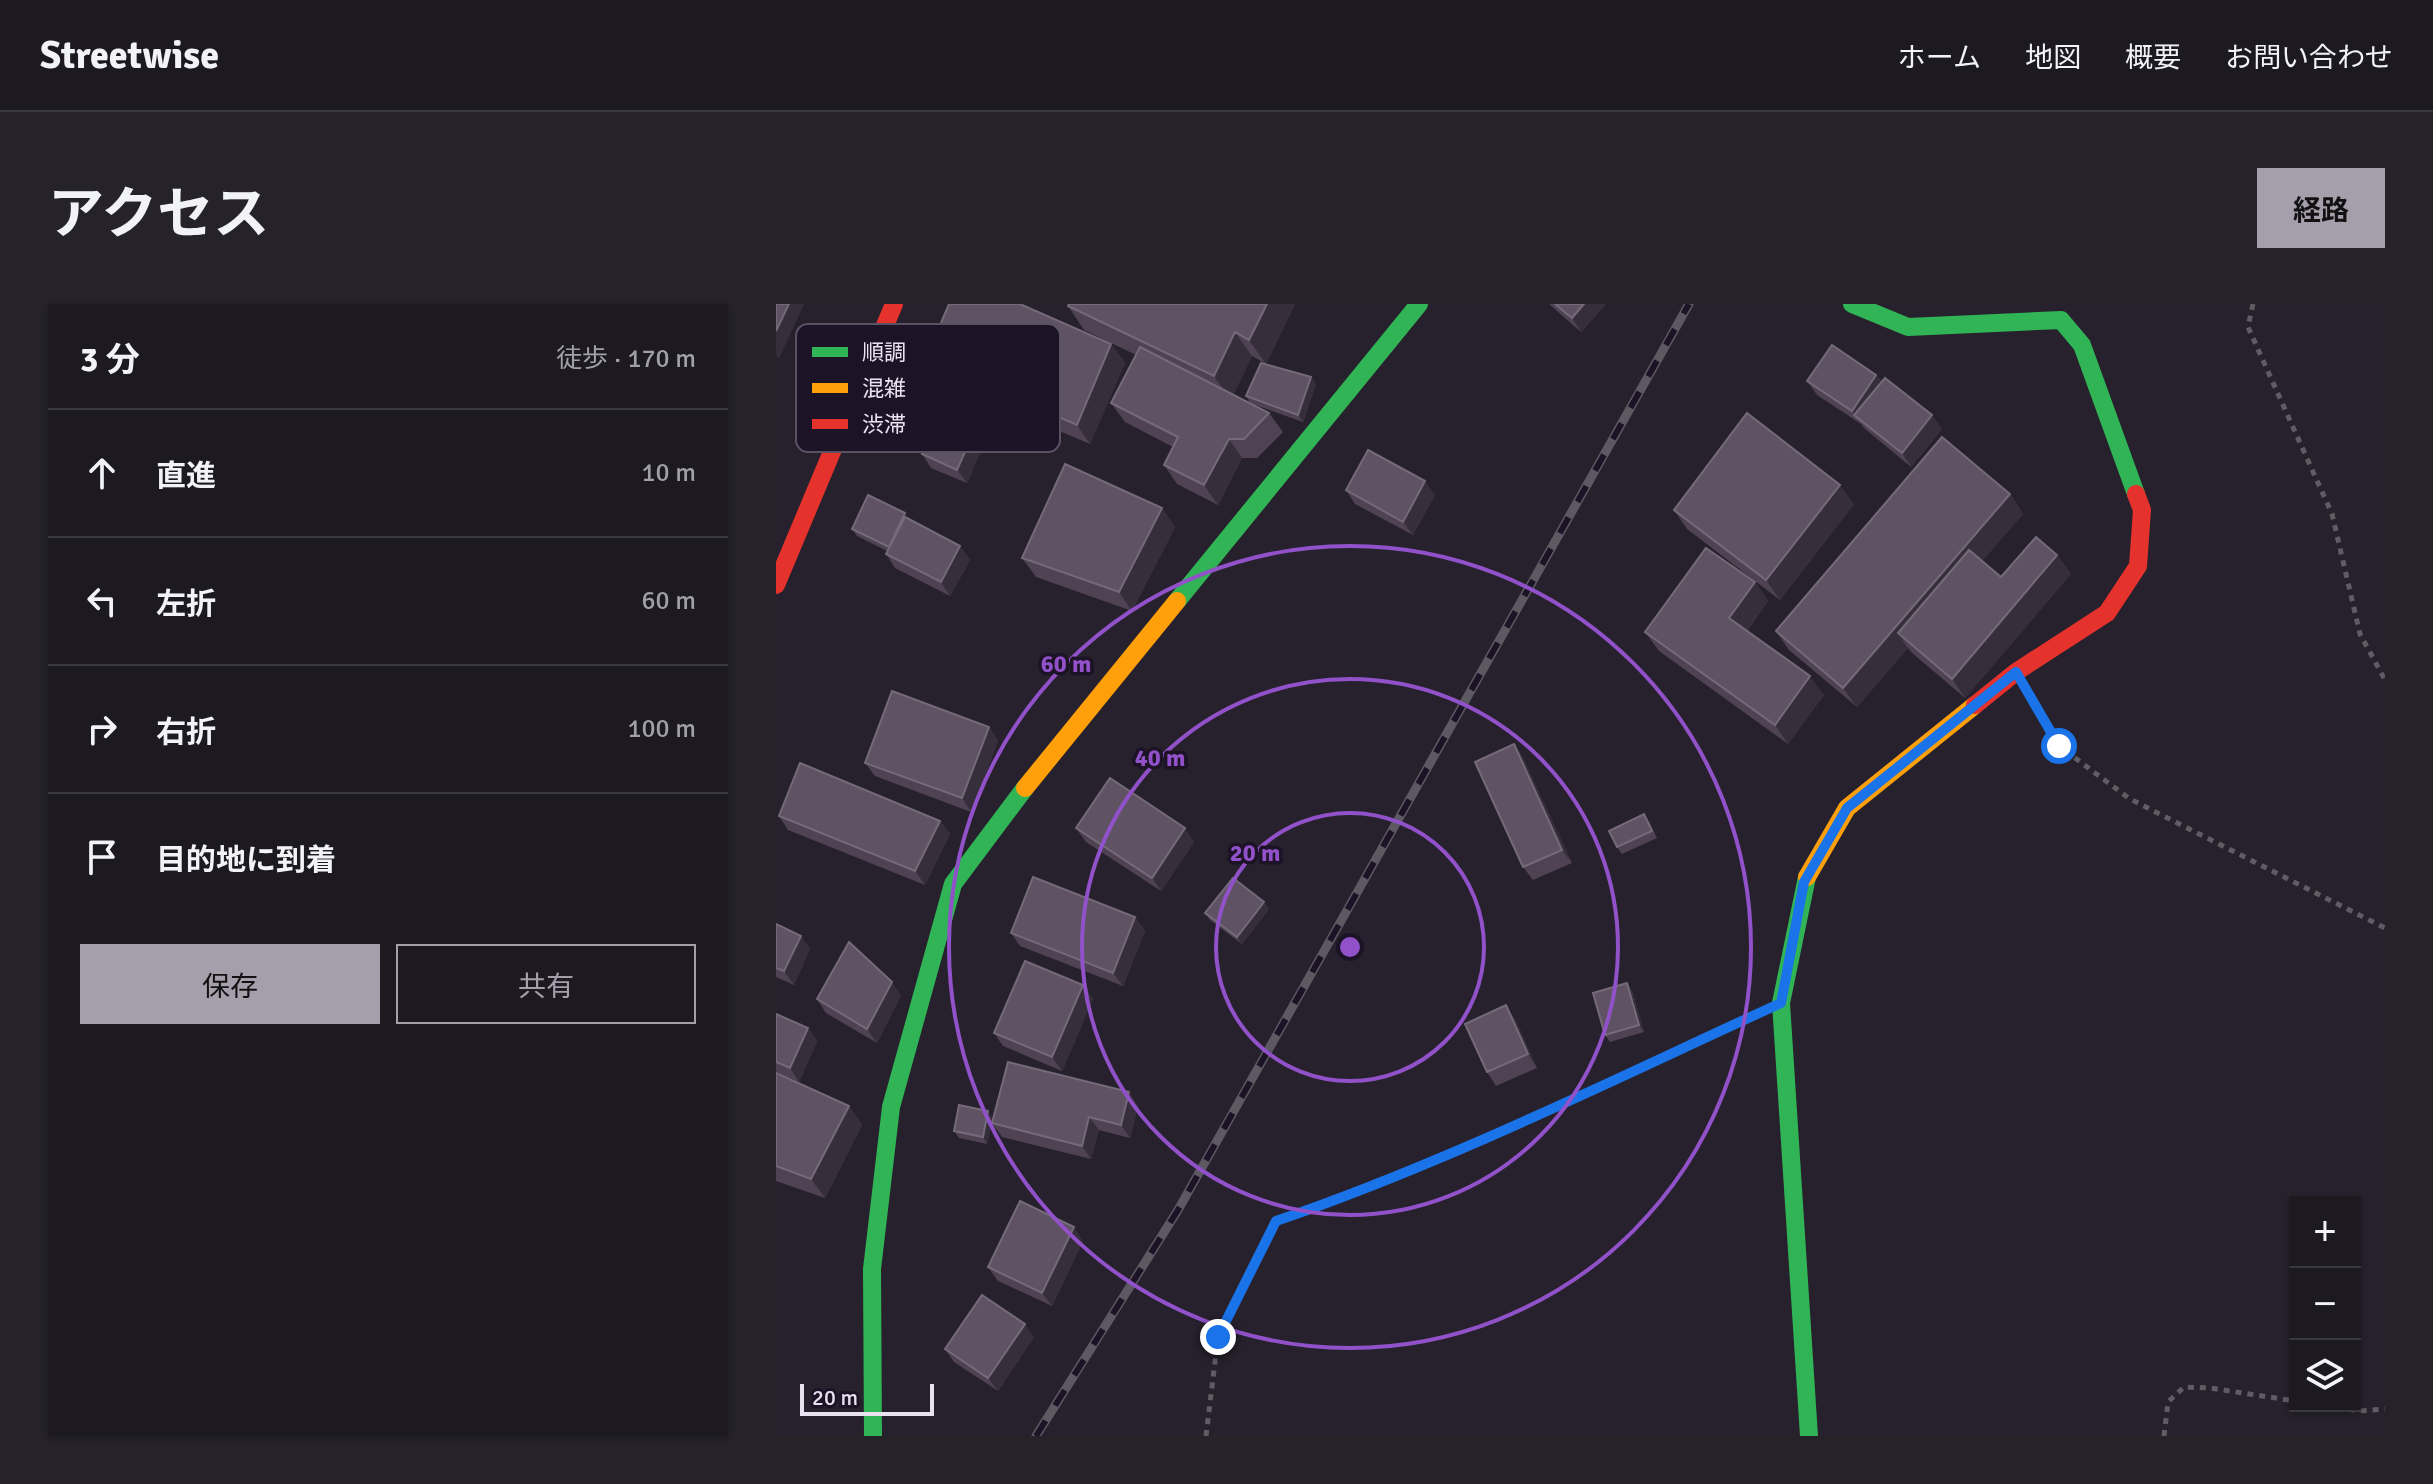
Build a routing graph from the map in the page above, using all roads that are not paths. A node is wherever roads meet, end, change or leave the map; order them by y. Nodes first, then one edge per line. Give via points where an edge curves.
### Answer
1 (894, 304) edge
2 (1419, 304) edge
3 (1852, 304) edge
4 (886, 324) edge
5 (832, 452) edge
6 (776, 585) edge
7 (873, 1436) edge
8 (1809, 1436) edge

1 - 4 main road
2 - 7 main road via 998,821 953,884 891,1107 872,1269
3 - 8 main road via 1908,327 2061,320 2082,345 2142,510 2138,566 2107,613 2016,672 1847,808 1804,882 1781,1003
5 - 6 main road

